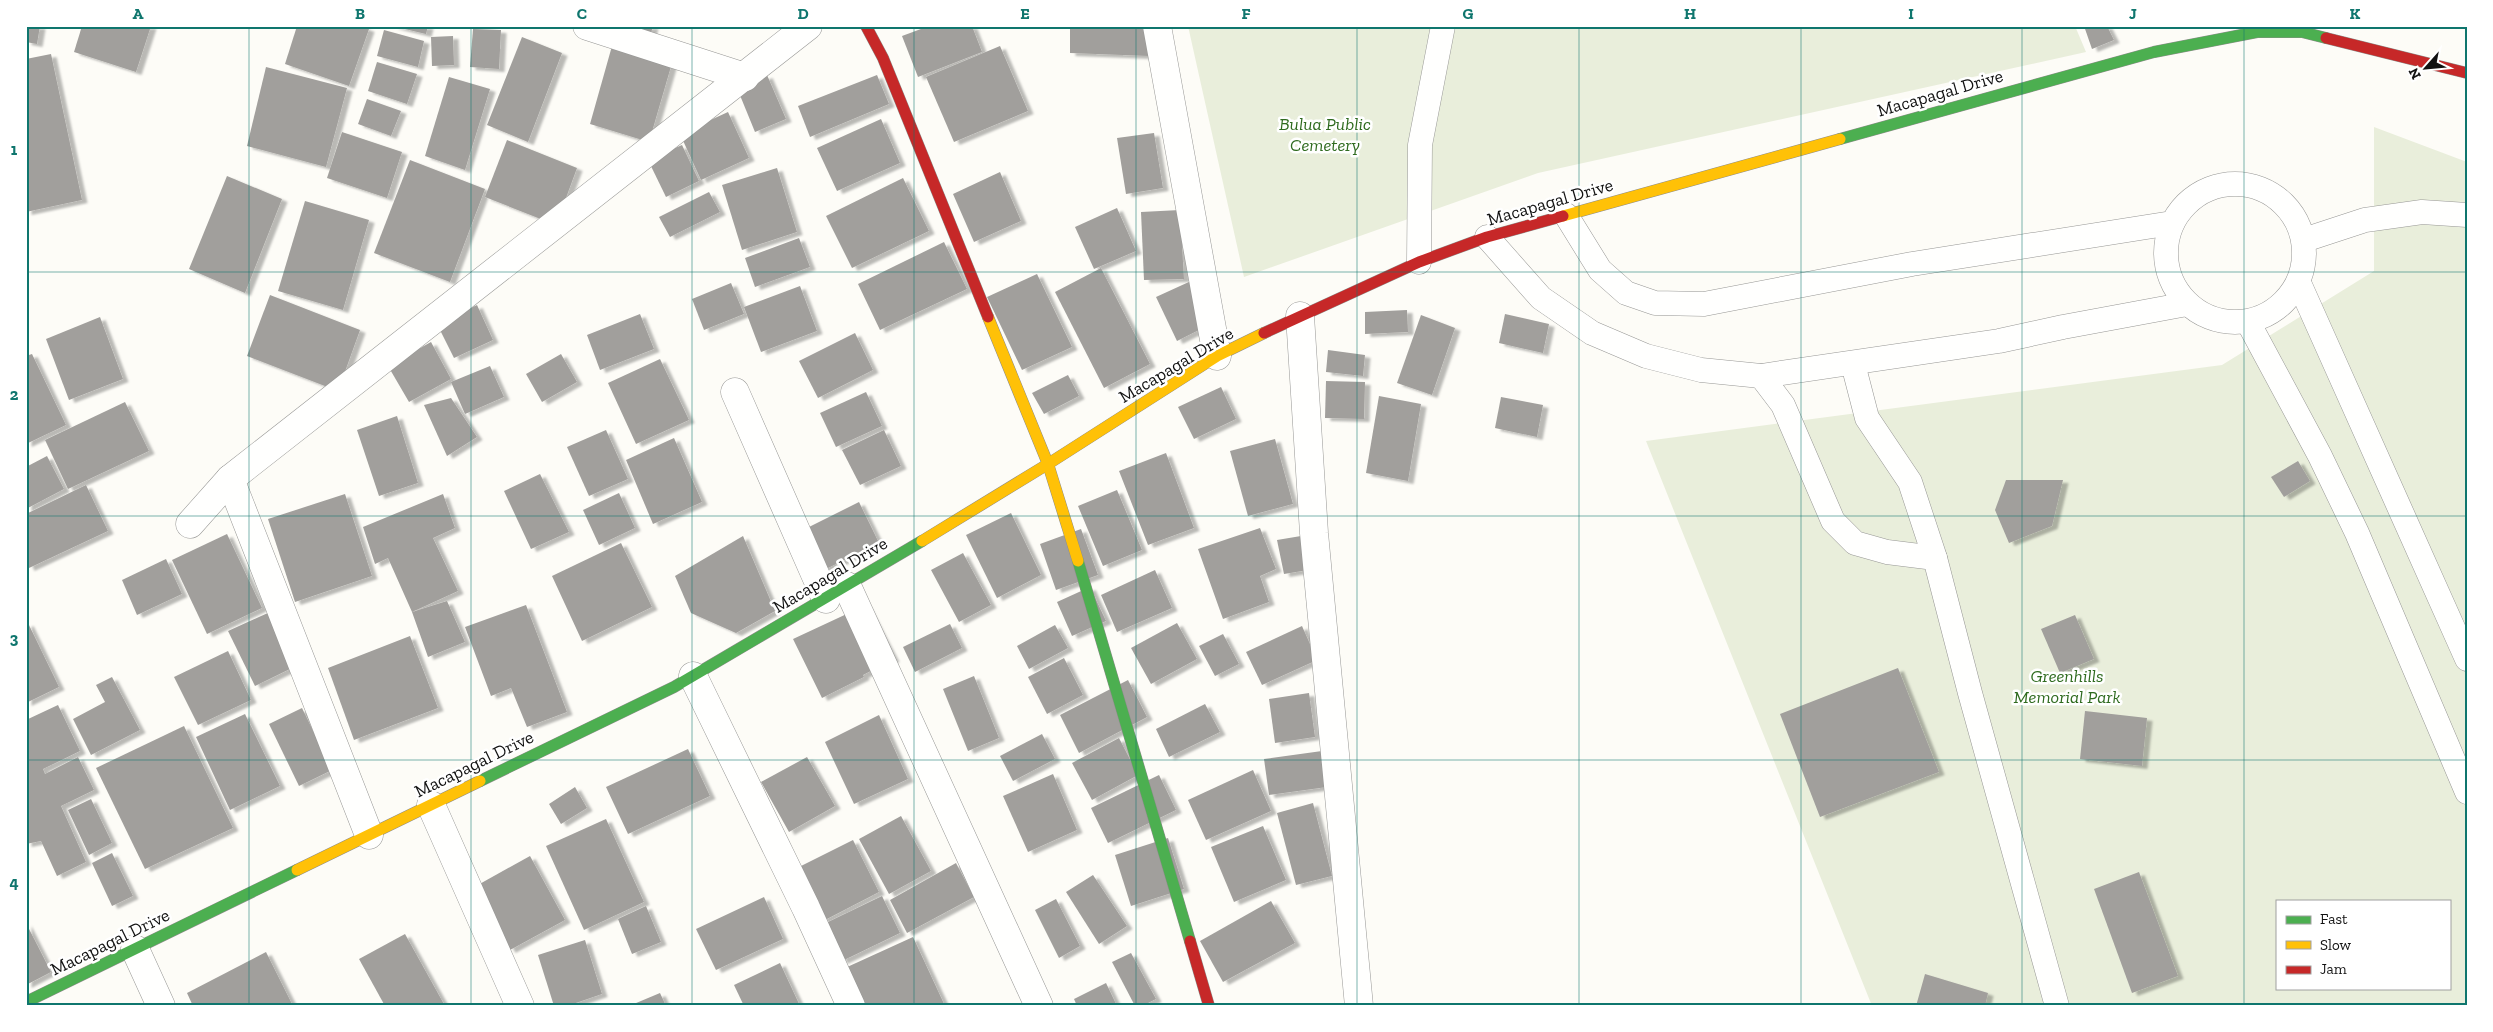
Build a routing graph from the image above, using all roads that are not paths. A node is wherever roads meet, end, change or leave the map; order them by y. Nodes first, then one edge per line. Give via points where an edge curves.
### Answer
1 (587, 26) edge
2 (808, 26) edge
3 (866, 26) edge
4 (1157, 26) edge
5 (1443, 26) edge
6 (2467, 73) edge
7 (745, 77) junction
8 (1566, 215) junction
9 (2467, 215) edge
10 (2172, 223) junction
11 (1487, 237) junction
12 (2304, 240) junction
13 (1419, 262) junction
14 (2299, 284) junction
15 (2187, 304) junction
16 (1300, 316) junction
17 (2248, 322) junction
18 (1217, 356) junction
19 (1853, 364) junction
20 (1761, 376) junction
21 (735, 392) dead end
22 (1048, 464) junction
23 (230, 479) junction
24 (190, 524) dead end
25 (1935, 558) junction
26 (837, 593) junction
27 (2467, 659) edge
28 (693, 676) junction
29 (2467, 792) edge
30 (431, 805) junction
31 (369, 835) junction
32 (135, 949) junction
33 (26, 1002) edge
34 (161, 1006) edge
35 (520, 1006) edge
36 (851, 1006) edge
37 (1040, 1006) edge
38 (1209, 1006) edge
39 (1359, 1006) edge
40 (2057, 1006) edge

1 - 7 street
2 - 7 street
3 - 22 main road via 883,58
4 - 18 street
5 - 13 lane via 1420,145
6 - 8 main road, Macapagal Drive via 2302,32 2256,32 2154,52
7 - 23 street
8 - 10 lane via 1600,270 1626,293 1655,303 1694,304 1921,262
8 - 11 main road, Macapagal Drive
9 - 12 lane via 2422,212 2365,220
10 - 12 lane via 2184,205 2201,192 2222,184 2244,184 2265,190 2283,202 2296,220
10 - 15 lane via 2166,244 2166,266 2174,287
11 - 13 main road, Macapagal Drive
11 - 20 lane via 1542,298 1592,333 1646,356 1701,370
12 - 14 lane via 2305,262
13 - 16 main road, Macapagal Drive
14 - 17 lane via 2275,310
14 - 27 lane
15 - 17 lane via 2206,317 2227,323
15 - 19 lane
16 - 18 main road, Macapagal Drive
16 - 39 street via 1314,533
17 - 29 lane via 2357,533
18 - 22 main road, Macapagal Drive
19 - 20 lane
19 - 25 lane via 1868,418 1910,482
20 - 25 lane via 1783,405 1833,521 1855,543 1887,552
21 - 26 street
22 - 26 main road, Macapagal Drive
22 - 38 main road
23 - 24 street
23 - 31 street
25 - 40 lane
26 - 28 main road, Macapagal Drive
26 - 37 street
28 - 30 main road, Macapagal Drive
28 - 36 street
30 - 31 main road, Macapagal Drive
30 - 35 street
31 - 32 main road, Macapagal Drive
32 - 33 main road, Macapagal Drive
32 - 34 street

